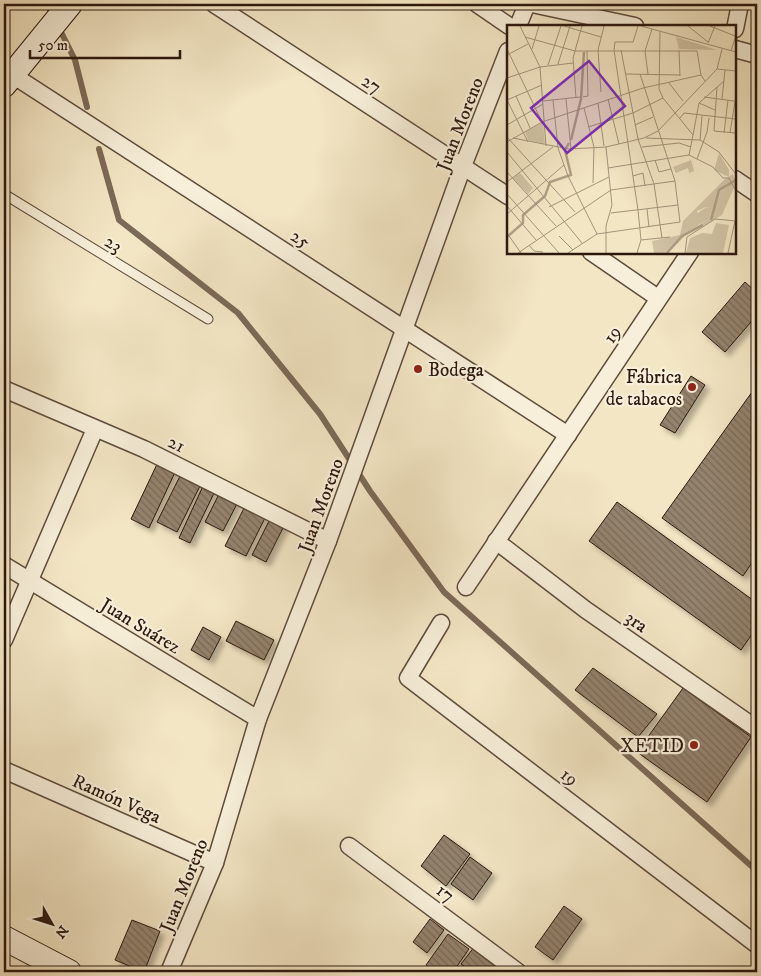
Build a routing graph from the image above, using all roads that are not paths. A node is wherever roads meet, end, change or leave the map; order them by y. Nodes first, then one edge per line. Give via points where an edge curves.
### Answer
1 (70, 4) edge
2 (214, 4) edge
3 (477, 4) edge
4 (527, 4) edge
5 (532, 4) edge
6 (740, 4) edge
7 (508, 25) edge
8 (518, 25) edge
9 (630, 25) edge
10 (736, 25) edge
11 (736, 48) edge
12 (507, 53) edge
13 (757, 55) edge
14 (8, 80) edge
15 (463, 166) junction
16 (736, 182) edge
17 (4, 194) edge
18 (757, 194) edge
19 (507, 195) edge
20 (594, 254) edge
21 (689, 254) edge
22 (658, 298) junction
23 (208, 320) dead end
24 (405, 329) junction
25 (4, 389) edge
26 (95, 429) junction
27 (568, 435) junction
28 (328, 541) junction
29 (496, 541) junction
30 (4, 565) edge
31 (29, 580) junction
32 (466, 587) dead end
33 (441, 623) dead end
34 (4, 640) edge
35 (258, 720) junction
36 (757, 729) edge
37 (4, 770) edge
38 (349, 846) dead end
39 (215, 863) junction
40 (4, 938) edge
41 (757, 945) edge
42 (514, 971) edge
43 (69, 972) edge
44 (169, 972) edge

1 - 14 street
2 - 15 street, 27
3 - 7 street
4 - 8 street
5 - 9 street
6 - 10 street
11 - 13 street
12 - 15 street, Juan Moreno
14 - 24 street, 25
15 - 19 street, 27
15 - 24 street, Juan Moreno
16 - 18 street
17 - 23 lane, 23
20 - 22 street
21 - 22 street, 19
22 - 27 street, 19
24 - 27 street, 25
24 - 28 street, Juan Moreno
25 - 26 street, 21
26 - 28 street, 21 via 144,449
26 - 31 street
27 - 29 street, 19
28 - 35 street, Juan Moreno
29 - 32 street, 19
29 - 36 street, 3ra via 586,610
30 - 31 street, Juan Suárez
31 - 34 street
31 - 35 street, Juan Suárez
33 - 41 street, 19 via 408,678
35 - 39 street, Juan Moreno
37 - 39 street, Ramón Vega
38 - 42 street, 17
39 - 44 street, Juan Moreno
40 - 43 street

